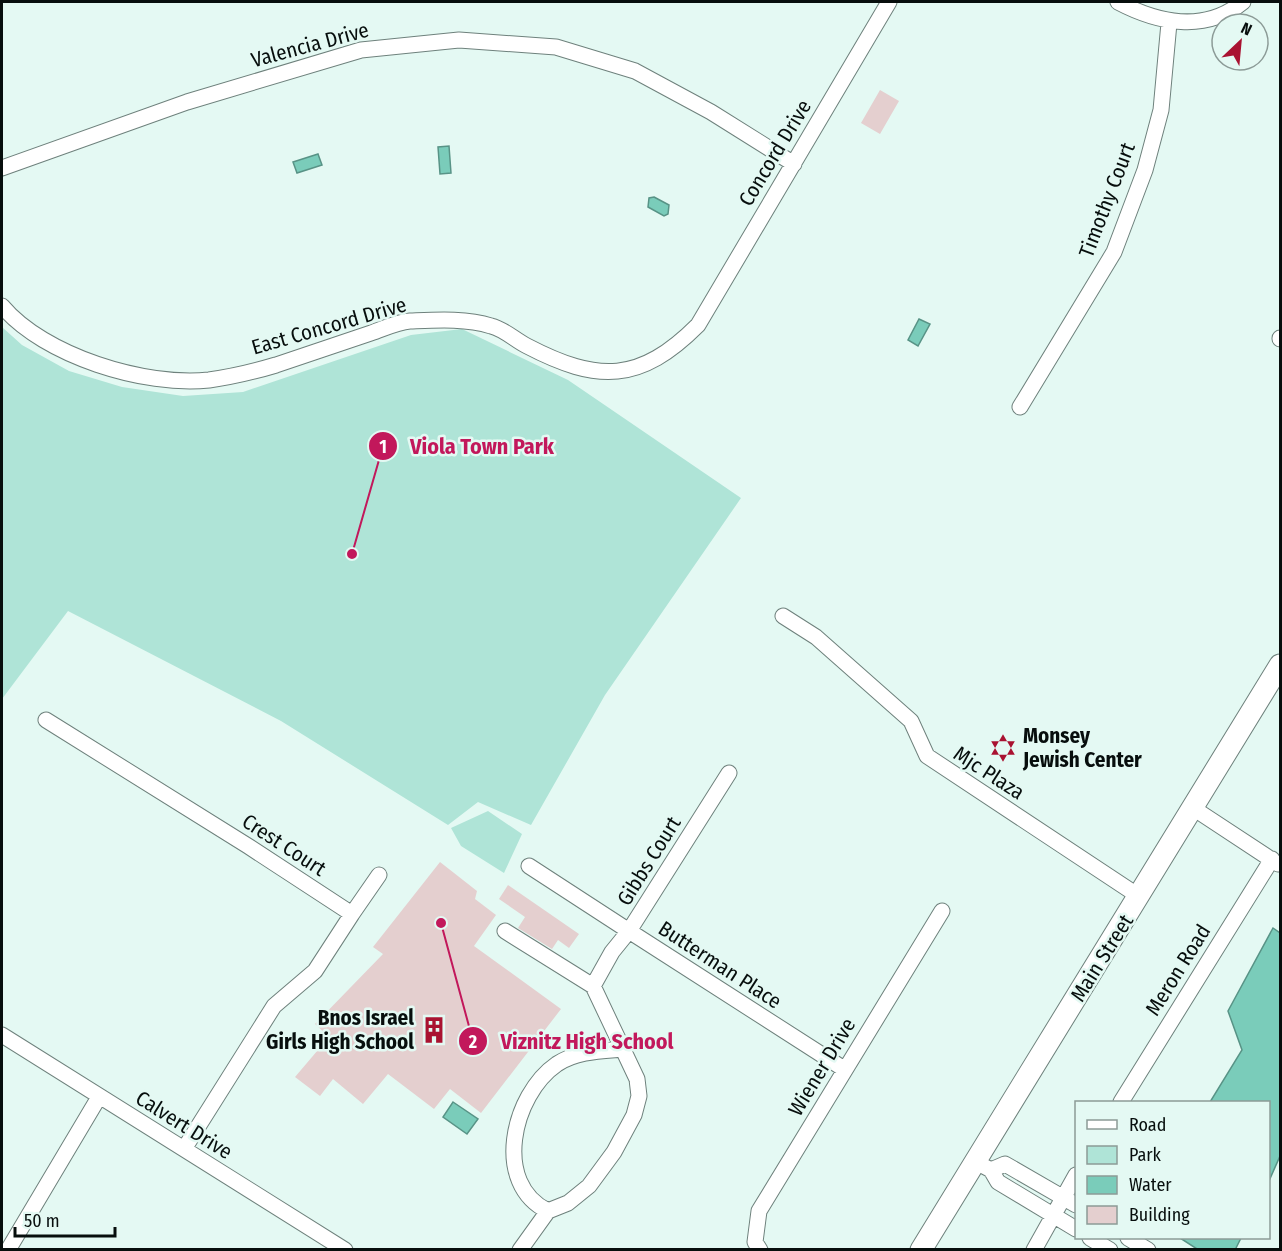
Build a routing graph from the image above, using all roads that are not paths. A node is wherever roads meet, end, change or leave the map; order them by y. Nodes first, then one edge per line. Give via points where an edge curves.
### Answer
1 (889, 2) edge
2 (1118, 2) edge
3 (1243, 2) edge
4 (1169, 23) junction
5 (794, 164) junction
6 (2, 168) edge
7 (2, 306) edge
8 (698, 325) joint
9 (1020, 407) dead end
10 (783, 616) dead end
11 (1281, 665) edge
12 (46, 720) dead end
13 (729, 773) dead end
14 (1193, 808) junction
15 (1276, 862) edge
16 (530, 866) dead end
17 (379, 875) dead end
18 (1140, 897) junction
19 (942, 911) dead end
20 (352, 915) junction
21 (505, 931) dead end
22 (629, 931) junction
23 (593, 986) junction
24 (2, 1035) edge
25 (624, 1049) junction
26 (844, 1069) junction
27 (99, 1097) junction
28 (1122, 1101) edge
29 (184, 1149) junction
30 (983, 1166) junction
31 (1075, 1178) edge
32 (1063, 1197) junction
33 (1075, 1204) edge
34 (548, 1211) junction
35 (1053, 1215) junction
36 (1075, 1228) edge
37 (1092, 1239) edge
38 (1130, 1239) edge
39 (8, 1250) edge
40 (345, 1250) edge
41 (520, 1250) edge
42 (760, 1250) edge
43 (921, 1250) edge
44 (1034, 1250) edge
45 (1110, 1250) edge
46 (1148, 1250) edge

1 - 5 street, Concord Drive
2 - 4 street
3 - 4 street via 1210,20
4 - 9 street, Timothy Court via 1161,110 1145,170 1118,242
5 - 6 street, Valencia Drive via 635,71 556,47 459,40 361,50 187,102
5 - 8 street, Concord Drive
7 - 8 street, East Concord Drive via 52,345 98,364 151,378 198,380 273,366 406,321 451,320 492,326 567,365 609,374 647,365 677,346
10 - 18 street, Mjc Plaza via 816,637 911,721 927,756
11 - 14 main road, Main Street
12 - 20 street, Crest Court
13 - 22 street, Gibbs Court
14 - 15 street
14 - 18 main road, Main Street
15 - 28 street, Meron Road
16 - 22 street, Gibbs Court
17 - 20 street
18 - 30 main road, Main Street
19 - 26 street, Wiener Drive
20 - 29 street via 315,971 274,1006
21 - 23 street
22 - 23 street, Butterman Place
22 - 26 street, Butterman Place
23 - 25 street
24 - 27 street, Calvert Drive
25 - 34 street via 637,1080 639,1096 634,1115 615,1152 589,1186 568,1203
25 - 34 street via 587,1052 558,1064 544,1076 522,1109 513,1150 516,1170 533,1204
26 - 42 street, Wiener Drive via 759,1211 755,1242
27 - 29 street, Calvert Drive
27 - 39 street
29 - 40 street, Calvert Drive
30 - 32 street via 1005,1164
30 - 35 street via 998,1182
30 - 43 main road, Main Street
31 - 32 street
32 - 33 street
32 - 35 street
34 - 41 street
35 - 36 street
35 - 44 street
37 - 45 street
38 - 46 street

